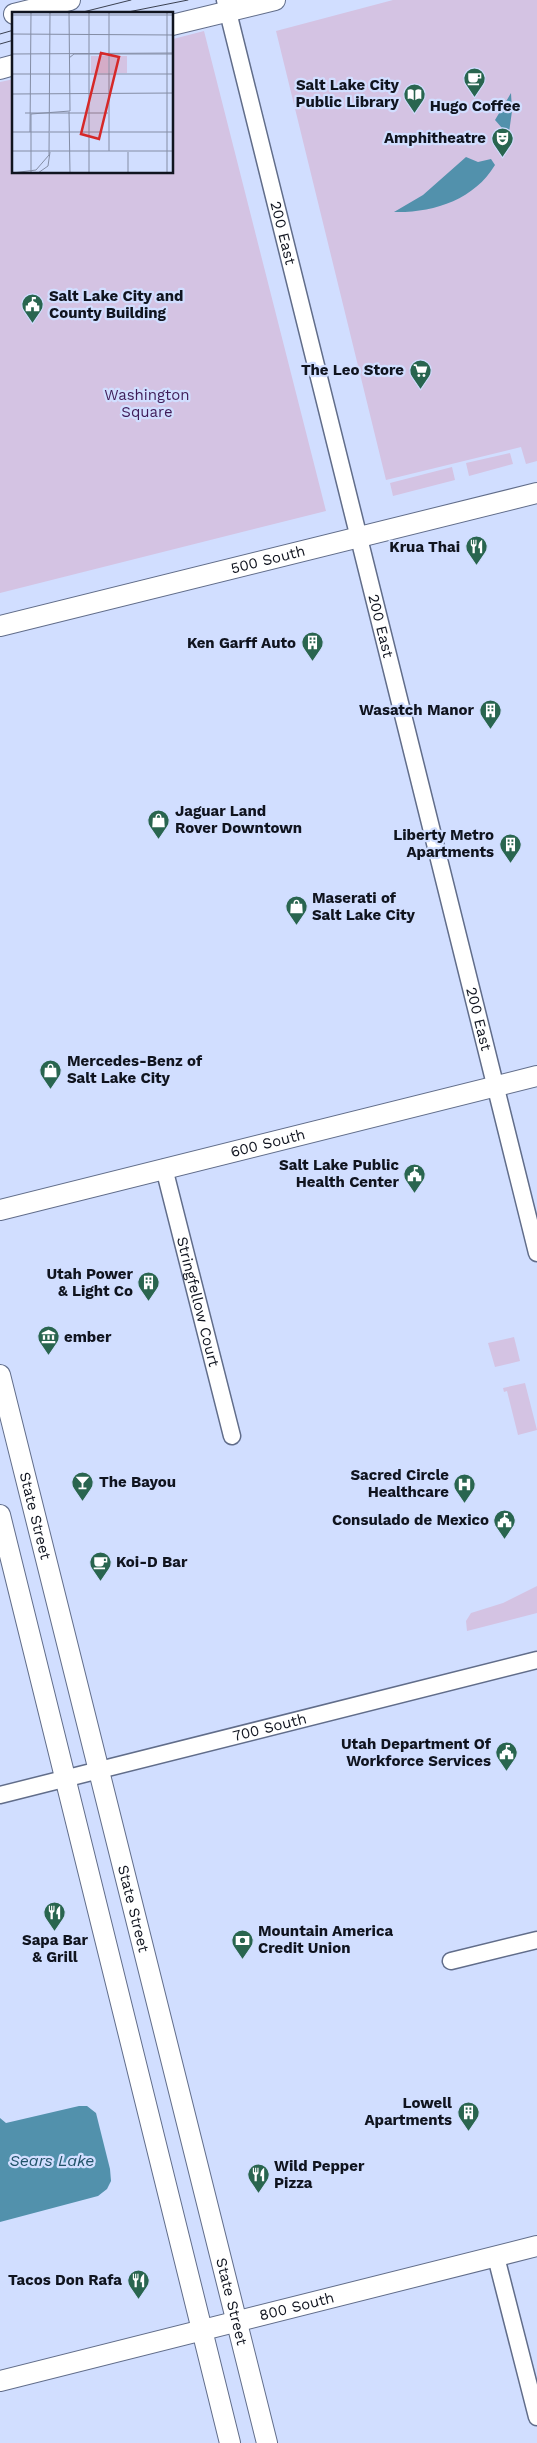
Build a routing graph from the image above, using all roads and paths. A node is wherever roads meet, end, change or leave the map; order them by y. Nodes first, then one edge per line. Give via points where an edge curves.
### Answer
1 (70, 0) edge
2 (275, 0) edge
3 (227, 5) edge
4 (22, 12) edge
5 (174, 24) edge
6 (537, 493) edge
7 (360, 539) junction
8 (0, 626) edge
9 (537, 1076) edge
10 (497, 1086) junction
11 (164, 1168) junction
12 (0, 1210) edge
13 (537, 1253) edge
14 (0, 1375) edge
15 (232, 1436) dead end
16 (0, 1515) edge
17 (537, 1660) edge
18 (98, 1770) junction
19 (66, 1778) junction
20 (0, 1795) edge
21 (537, 1940) edge
22 (451, 1961) dead end
23 (537, 2246) edge
24 (496, 2256) junction
25 (236, 2322) junction
26 (201, 2331) junction
27 (0, 2381) edge
28 (537, 2417) edge
29 (230, 2443) edge
30 (267, 2443) edge

1 - 4 main road
2 - 3 main road
3 - 5 main road
3 - 7 street, 200 East
6 - 7 main road, 500 South
7 - 8 main road, 500 South
7 - 10 street, 200 East
9 - 10 main road, 600 South
10 - 11 main road, 600 South
10 - 13 street, 200 East
11 - 12 main road, 600 South
11 - 15 street, Stringfellow Court
14 - 18 main road, State Street
16 - 19 main road
17 - 18 street, 700 South
18 - 19 street, 700 South
18 - 25 main road, State Street
19 - 20 street, 700 South
19 - 26 main road
21 - 22 street
23 - 24 main road, 800 South
24 - 25 main road, 800 South
24 - 28 street
25 - 26 main road, 800 South
25 - 30 main road, State Street
26 - 27 main road, 800 South
26 - 29 main road

